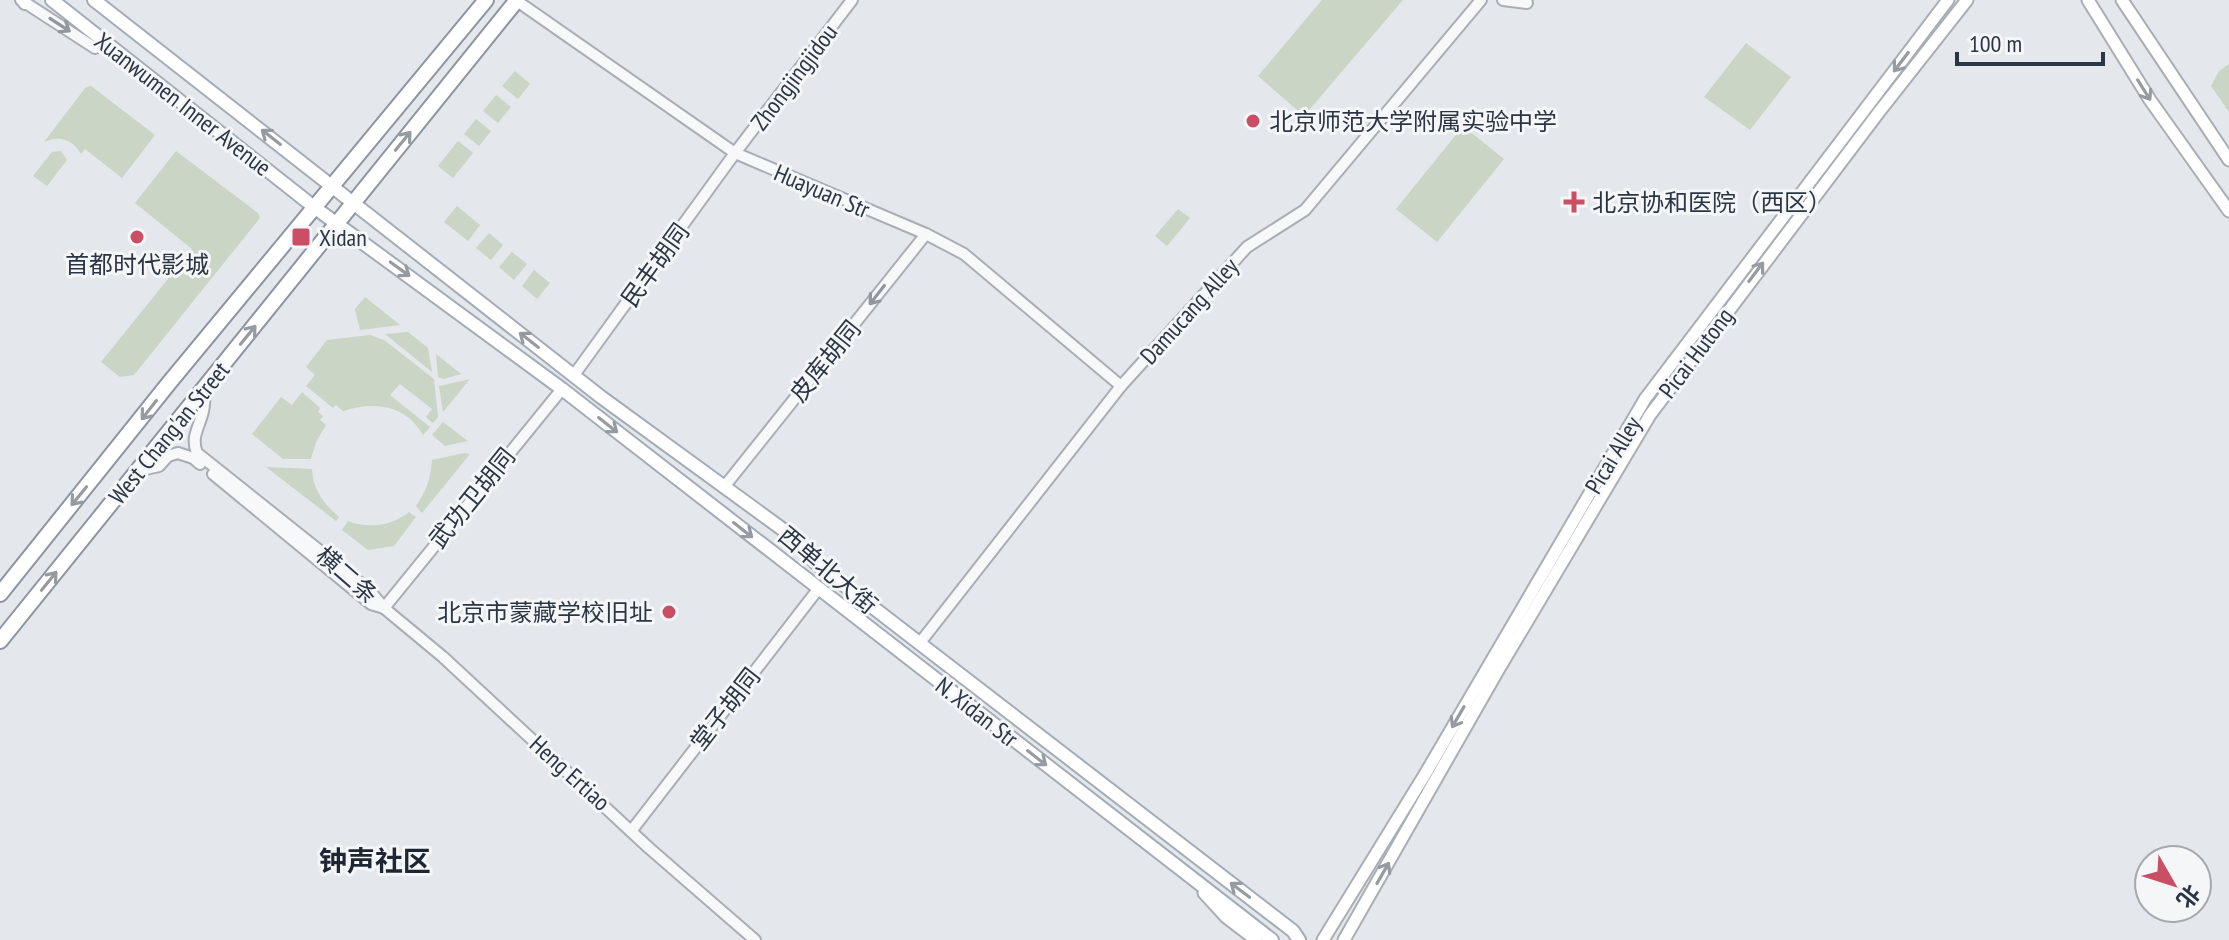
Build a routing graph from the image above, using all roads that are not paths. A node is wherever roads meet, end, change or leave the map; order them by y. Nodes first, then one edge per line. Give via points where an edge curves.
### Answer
1 (52, 0) edge
2 (94, 0) edge
3 (486, 0) edge
4 (517, 0) edge
5 (852, 0) edge
6 (1481, 0) edge
7 (1503, 0) edge
8 (1948, 0) edge
9 (1967, 0) edge
10 (2088, 0) edge
11 (23, 1) edge
12 (2127, 2) edge
13 (1527, 3) dead end
14 (95, 48) dead end
15 (735, 153) junction
16 (2229, 160) edge
17 (332, 185) junction
18 (354, 202) junction
19 (314, 207) junction
20 (2229, 211) edge
21 (336, 224) junction
22 (926, 234) junction
23 (574, 375) junction
24 (1121, 386) junction
25 (205, 389) junction
26 (562, 389) junction
27 (137, 471) junction
28 (724, 487) junction
29 (819, 588) junction
30 (0, 594) edge
31 (384, 608) junction
32 (0, 641) edge
33 (919, 644) junction
34 (632, 830) junction
35 (1188, 874) junction
36 (755, 940) edge
37 (1256, 940) edge
38 (1272, 940) edge
39 (1299, 940) edge
40 (1323, 940) edge
41 (1344, 940) edge

1 - 19 main road, Xuanwumen Inner Avenue
17 -> 2 main road, Xuanwumen Inner Avenue
3 - 17 highway, West Chang'an Street
4 - 15 street, Huayuan Str
18 -> 4 highway, West Chang'an Street
5 - 15 street, Zhongjingjidou
6 - 24 street, Damucang Alley via 1305,210 1247,247
7 - 13 street
8 -> 40 main road, Picai Alley via 1645,399
41 -> 9 main road, Picai Hutong via 1650,415
10 -> 20 main road via 2150,100
11 -> 14 street
12 - 16 main road
15 - 22 street, Huayuan Str
15 - 23 street, 民丰胡同
17 - 18 main road, Xuanwumen Inner Avenue
17 - 19 highway, West Chang'an Street
18 - 21 highway, West Chang'an Street
23 -> 18 main road, 西单北大街
19 - 21 main road, Xuanwumen Inner Avenue
19 -> 30 highway, West Chang'an Street
25 -> 21 highway, West Chang'an Street
21 -> 26 main road, 西单北大街
22 - 24 street, Huayuan Str via 964,254
22 -> 28 street, 皮库胡同
23 - 28 main road, 西单北大街
24 - 33 street, Damucang Alley
25 - 27 highway, West Chang'an Street
25 - 31 street, 横二条 via 196,427 197,453 369,590
26 -> 29 main road, 西单北大街
26 - 31 street, 武功卫胡同
27 - 31 street, 横二条 via 159,466 178,453 193,458 371,604
32 -> 27 highway, West Chang'an Street
28 - 33 main road, 西单北大街 via 789,534 818,565
29 - 34 street, 堂子胡同
29 -> 35 main road, N. Xidan Str
31 - 34 street, Heng Ertiao
39 -> 33 main road, 西单北大街
34 - 36 street, Heng Ertiao
35 - 37 main road via 1226,917
35 - 38 main road, N. Xidan Str

